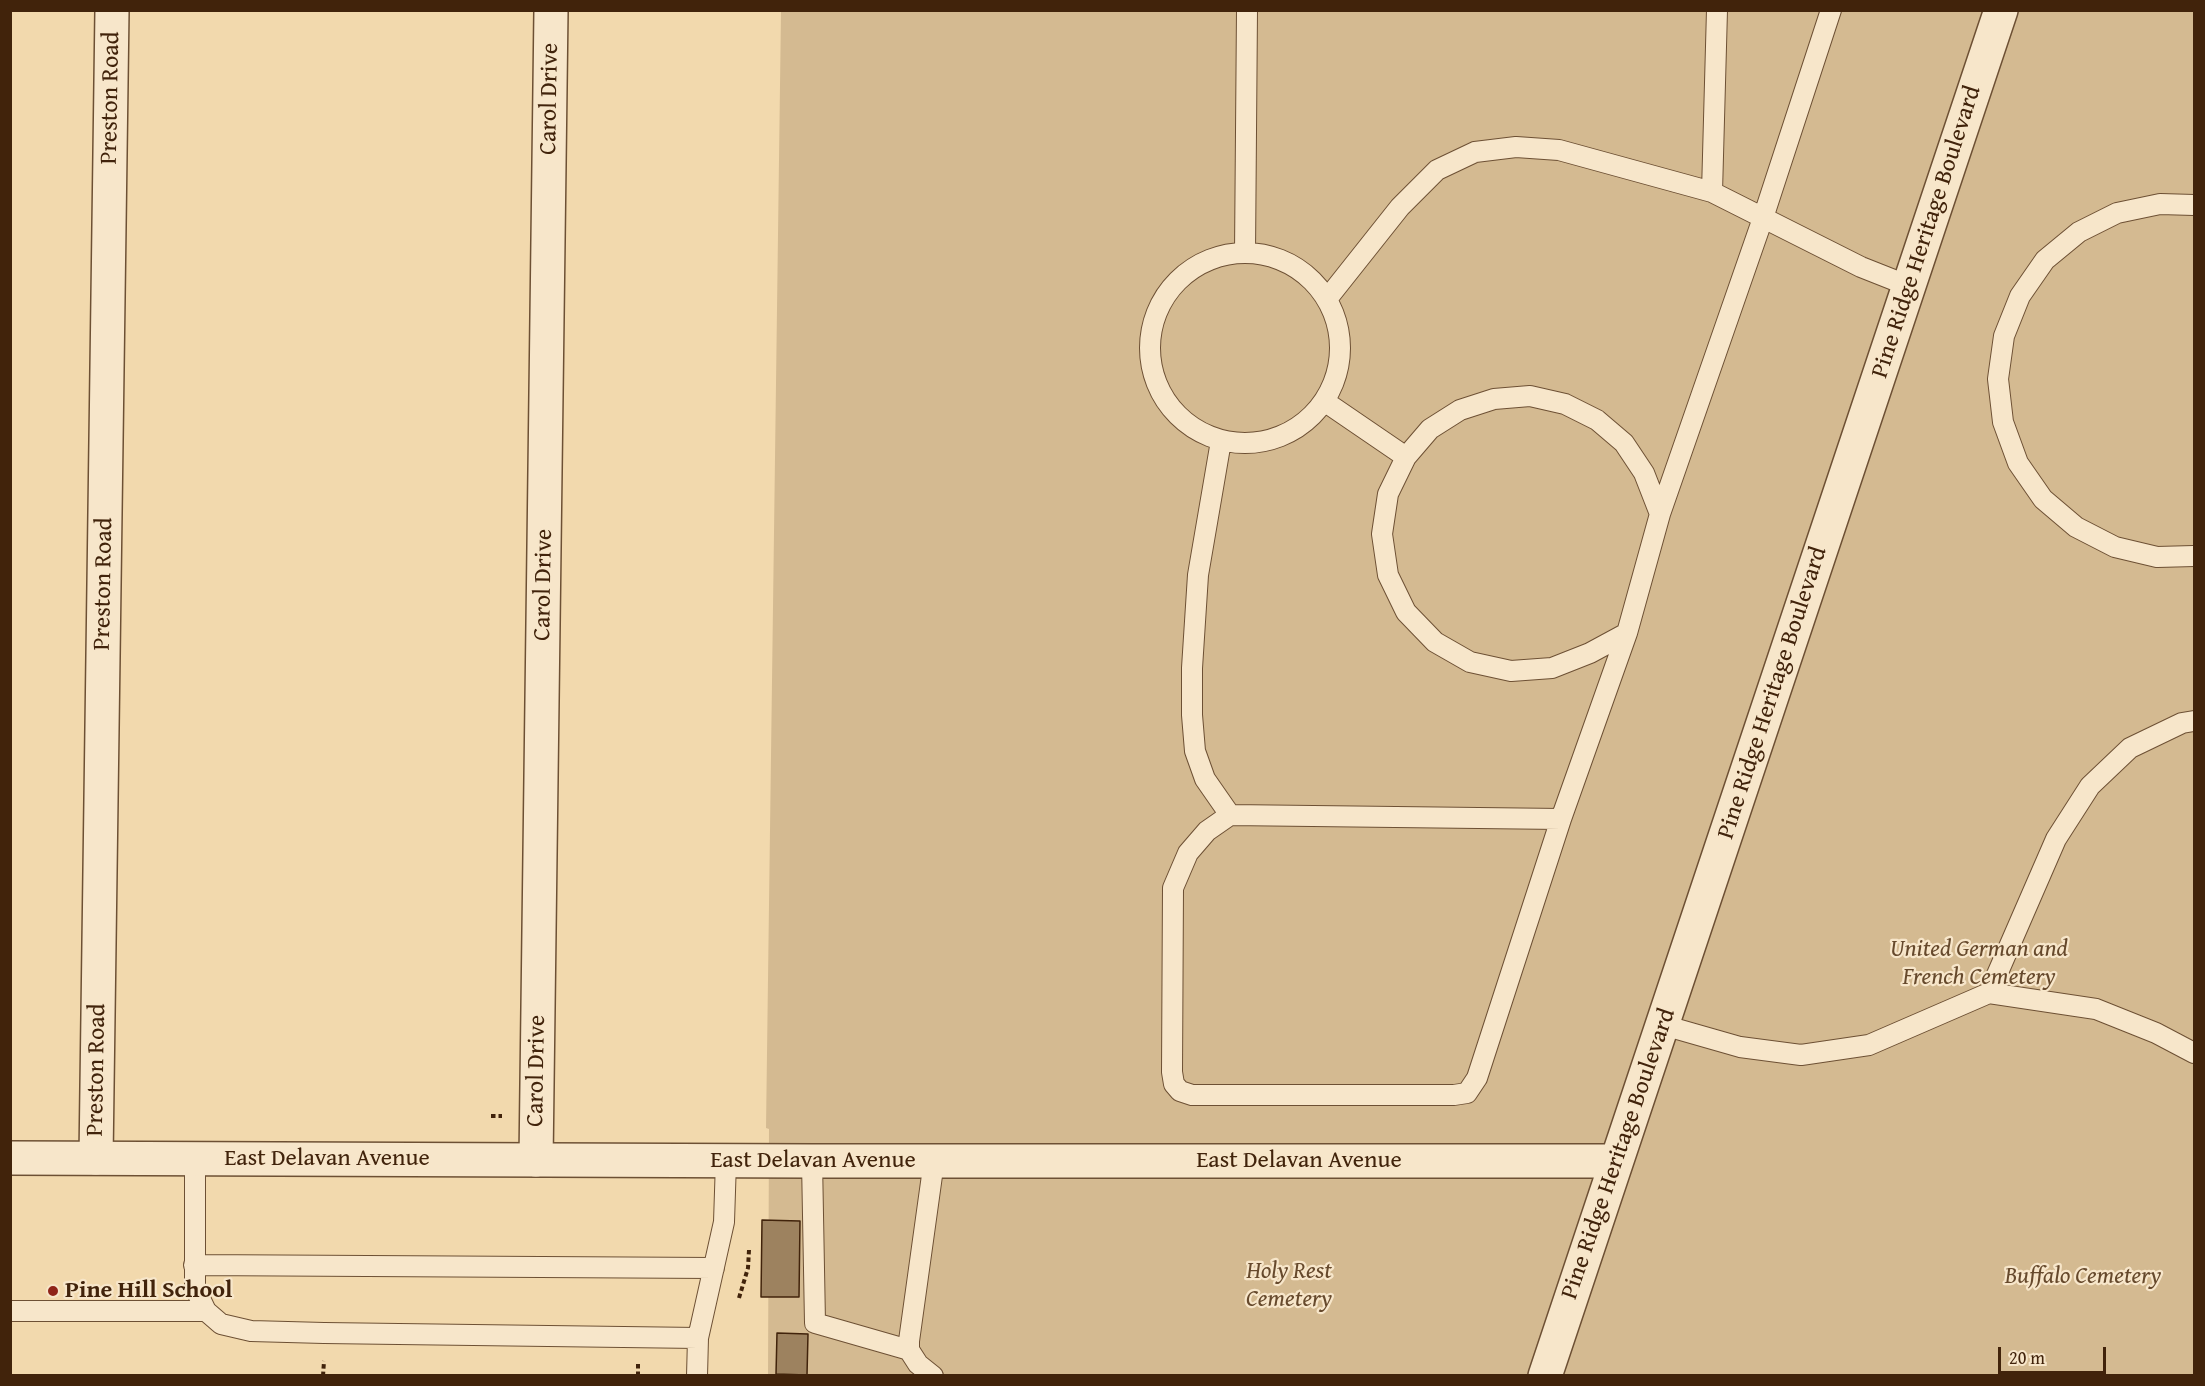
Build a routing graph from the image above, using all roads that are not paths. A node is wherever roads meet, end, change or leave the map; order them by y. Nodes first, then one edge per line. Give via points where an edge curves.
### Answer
1 (112, 10) edge
2 (551, 10) edge
3 (1247, 10) edge
4 (1717, 10) edge
5 (1831, 10) edge
6 (2001, 10) edge
7 (1712, 192) junction
8 (2194, 205) edge
9 (1763, 218) junction
10 (1245, 253) junction
11 (1909, 286) junction
12 (1327, 299) junction
13 (1324, 401) junction
14 (1221, 441) junction
15 (1406, 457) junction
16 (1660, 514) junction
17 (2194, 556) edge
18 (1627, 633) junction
19 (2194, 721) edge
20 (1230, 815) junction
21 (1562, 819) junction
22 (1989, 993) junction
23 (1663, 1025) junction
24 (2194, 1053) edge
25 (10, 1158) edge
26 (96, 1158) junction
27 (195, 1158) junction
28 (536, 1160) junction
29 (726, 1161) junction
30 (812, 1161) junction
31 (934, 1161) junction
32 (1615, 1161) junction
33 (194, 1265) junction
34 (714, 1268) junction
35 (10, 1311) edge
36 (206, 1311) junction
37 (698, 1338) junction
38 (909, 1350) junction
39 (697, 1376) edge
40 (933, 1376) edge
41 (1545, 1376) edge

1 - 26 street, Preston Road
2 - 28 street, Carol Drive
3 - 10 lane
4 - 7 lane
5 - 9 lane
6 - 11 street, Pine Ridge Heritage Boulevard
7 - 9 lane
7 - 12 lane via 1559,150 1516,147 1475,152 1437,170 1400,207
8 - 17 lane via 2160,204 2117,213 2079,232 2045,261 2020,296 2004,336 1998,379 2003,422 2018,463 2043,499 2076,527 2115,547 2157,557
9 - 11 lane via 1861,267
9 - 16 lane
10 - 12 lane via 1269,256 1292,265 1312,280
10 - 14 lane via 1206,261 1174,283 1154,317 1149,356 1160,393 1186,423
11 - 23 street, Pine Ridge Heritage Boulevard
12 - 13 lane via 1336,318 1340,361
13 - 14 lane via 1296,428 1260,442
13 - 15 lane
14 - 20 lane via 1198,575 1192,715 1195,751 1205,780
15 - 16 lane via 1430,429 1460,410 1494,399 1530,396 1565,404 1597,420 1624,443 1644,473
15 - 18 lane via 1388,494 1382,534 1388,575 1406,612 1435,642 1470,662 1511,671 1552,668
16 - 18 lane
18 - 21 lane
19 - 22 lane via 2130,748 2090,786 2056,839
20 - 21 lane
20 - 21 lane via 1207,831 1188,853 1173,888 1172,1072 1180,1091 1192,1095 1467,1093 1478,1078
22 - 23 lane via 1869,1045 1802,1055 1740,1047
22 - 24 lane via 2096,1009
23 - 32 street, Pine Ridge Heritage Boulevard
25 - 26 street, East Delavan Avenue
26 - 27 street, East Delavan Avenue
27 - 28 street, East Delavan Avenue
27 - 33 lane
28 - 29 street, East Delavan Avenue
29 - 30 street, East Delavan Avenue
29 - 34 lane via 724,1222
30 - 31 street, East Delavan Avenue
30 - 38 lane via 814,1323
31 - 32 street, East Delavan Avenue
31 - 38 lane
32 - 41 street, Pine Ridge Heritage Boulevard
33 - 34 lane
33 - 36 lane via 195,1288
34 - 37 lane
35 - 36 lane
36 - 37 lane via 221,1324 251,1331
37 - 39 lane
38 - 40 lane

